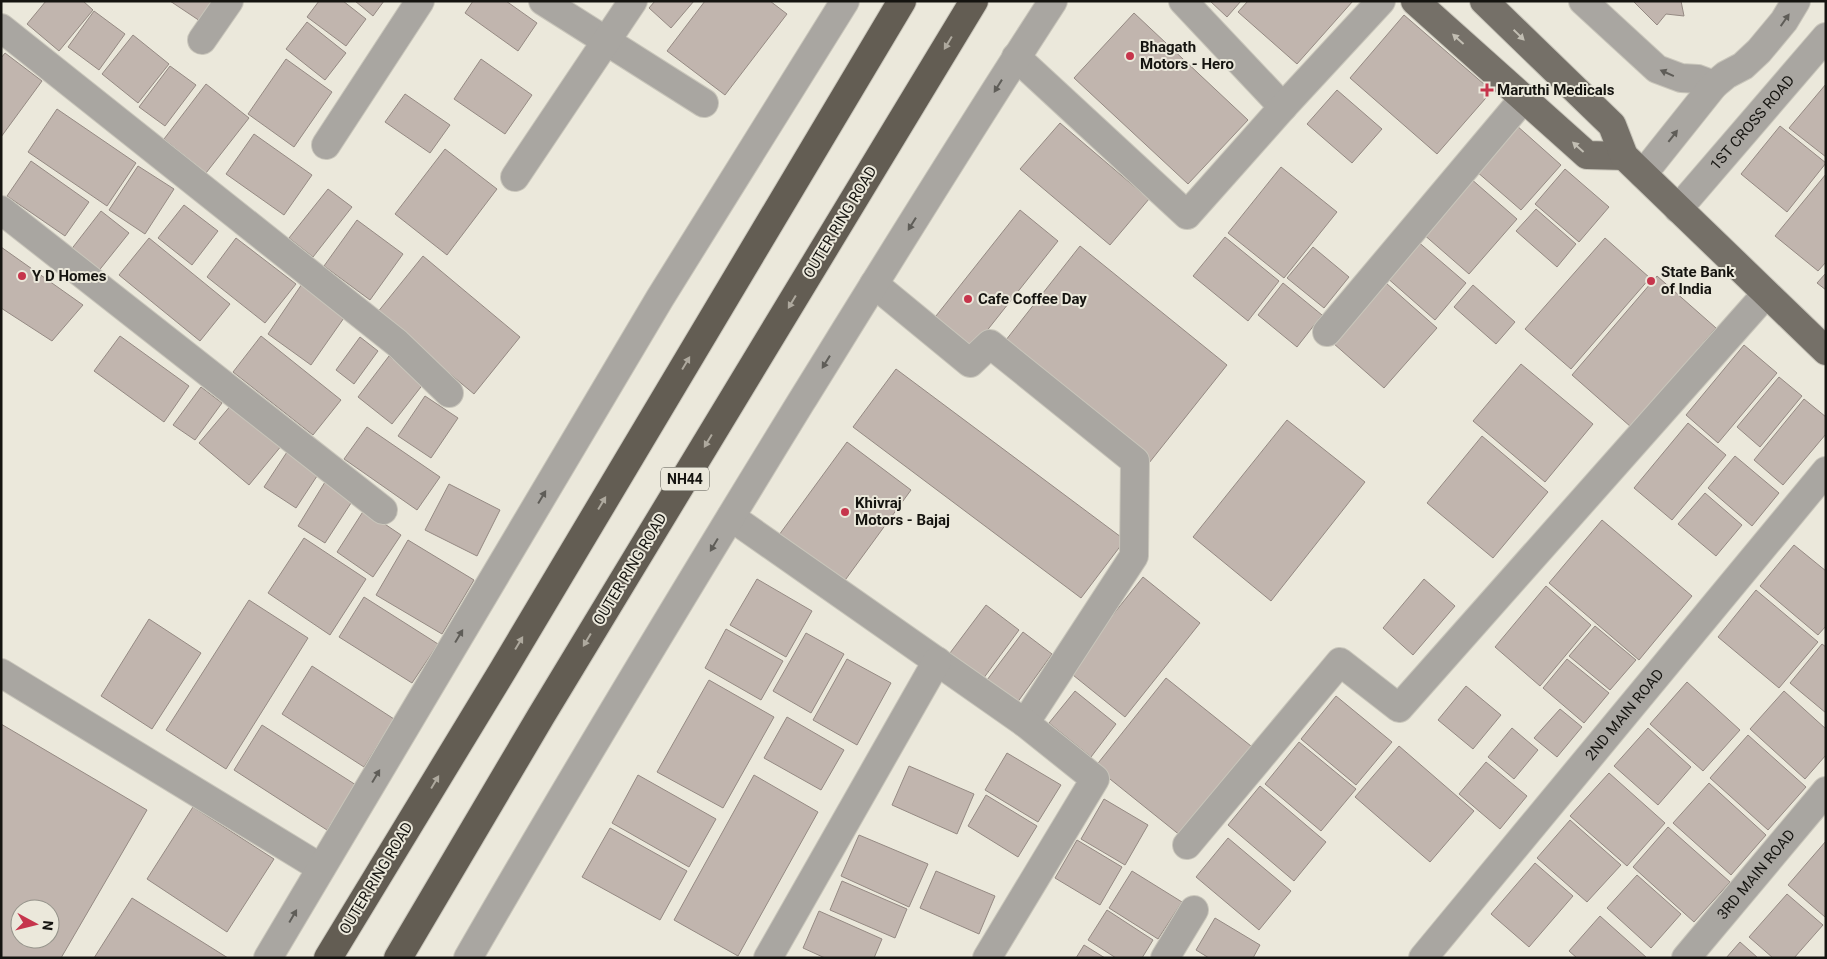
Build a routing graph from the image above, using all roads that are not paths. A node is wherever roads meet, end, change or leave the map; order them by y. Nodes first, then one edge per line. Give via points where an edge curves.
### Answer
1 (229, 1) edge
2 (420, 1) edge
3 (543, 1) edge
4 (633, 1) edge
5 (844, 1) edge
6 (902, 1) edge
7 (974, 1) edge
8 (1053, 1) edge
9 (1183, 1) edge
10 (1381, 1) edge
11 (1415, 1) edge
12 (1484, 1) edge
13 (1583, 1) edge
14 (1796, 1) edge
15 (1, 28) edge
16 (1826, 37) edge
17 (202, 40) dead end
18 (607, 42) junction
19 (1016, 57) junction
20 (1714, 85) junction
21 (1524, 98) junction
22 (704, 103) dead end
23 (1283, 107) junction
24 (326, 145) dead end
25 (1634, 165) junction
26 (515, 177) dead end
27 (1678, 209) junction
28 (1, 210) edge
29 (874, 284) junction
30 (1766, 294) junction
31 (1326, 332) dead end
32 (1826, 351) edge
33 (449, 393) dead end
34 (1826, 472) edge
35 (383, 510) dead end
36 (731, 517) junction
37 (937, 662) junction
38 (1, 673) edge
39 (1025, 723) junction
40 (1826, 791) edge
41 (1187, 845) dead end
42 (321, 868) junction
43 (1194, 910) dead end
44 (268, 958) edge
45 (328, 958) edge
46 (398, 958) edge
47 (468, 958) edge
48 (768, 958) edge
49 (987, 958) edge
50 (1165, 958) edge
51 (1423, 958) edge
52 (1686, 958) edge

1 - 17 street
2 - 24 street
3 - 18 street
4 - 18 street
42 -> 5 street via 660,298
45 -> 6 highway, OUTER RING ROAD
7 -> 46 highway, OUTER RING ROAD / NH44
8 - 19 street
9 - 23 street
10 - 23 street
21 -> 11 main road
12 -> 25 main road via 1612,125
20 -> 13 street via 1657,69
20 -> 14 street via 1759,52
15 - 33 street via 398,343
16 - 27 street, 1ST CROSS ROAD
18 - 22 street
18 - 26 street
19 - 23 street via 1187,215
19 -> 29 street
25 -> 20 street
25 -> 21 main road via 1587,155
21 - 31 street
25 - 27 main road
27 - 30 main road
28 - 35 street
29 -> 36 street
29 - 39 street via 970,363 990,344 1135,462 1134,556
30 - 32 main road
30 - 41 street via 1399,708 1340,662
34 - 51 street, 2ND MAIN ROAD
36 - 37 street
36 -> 47 street
37 - 39 street
37 - 48 street
38 - 42 street
39 - 49 street via 1095,780
40 - 52 street, 3RD MAIN ROAD
44 -> 42 street
43 - 50 street

